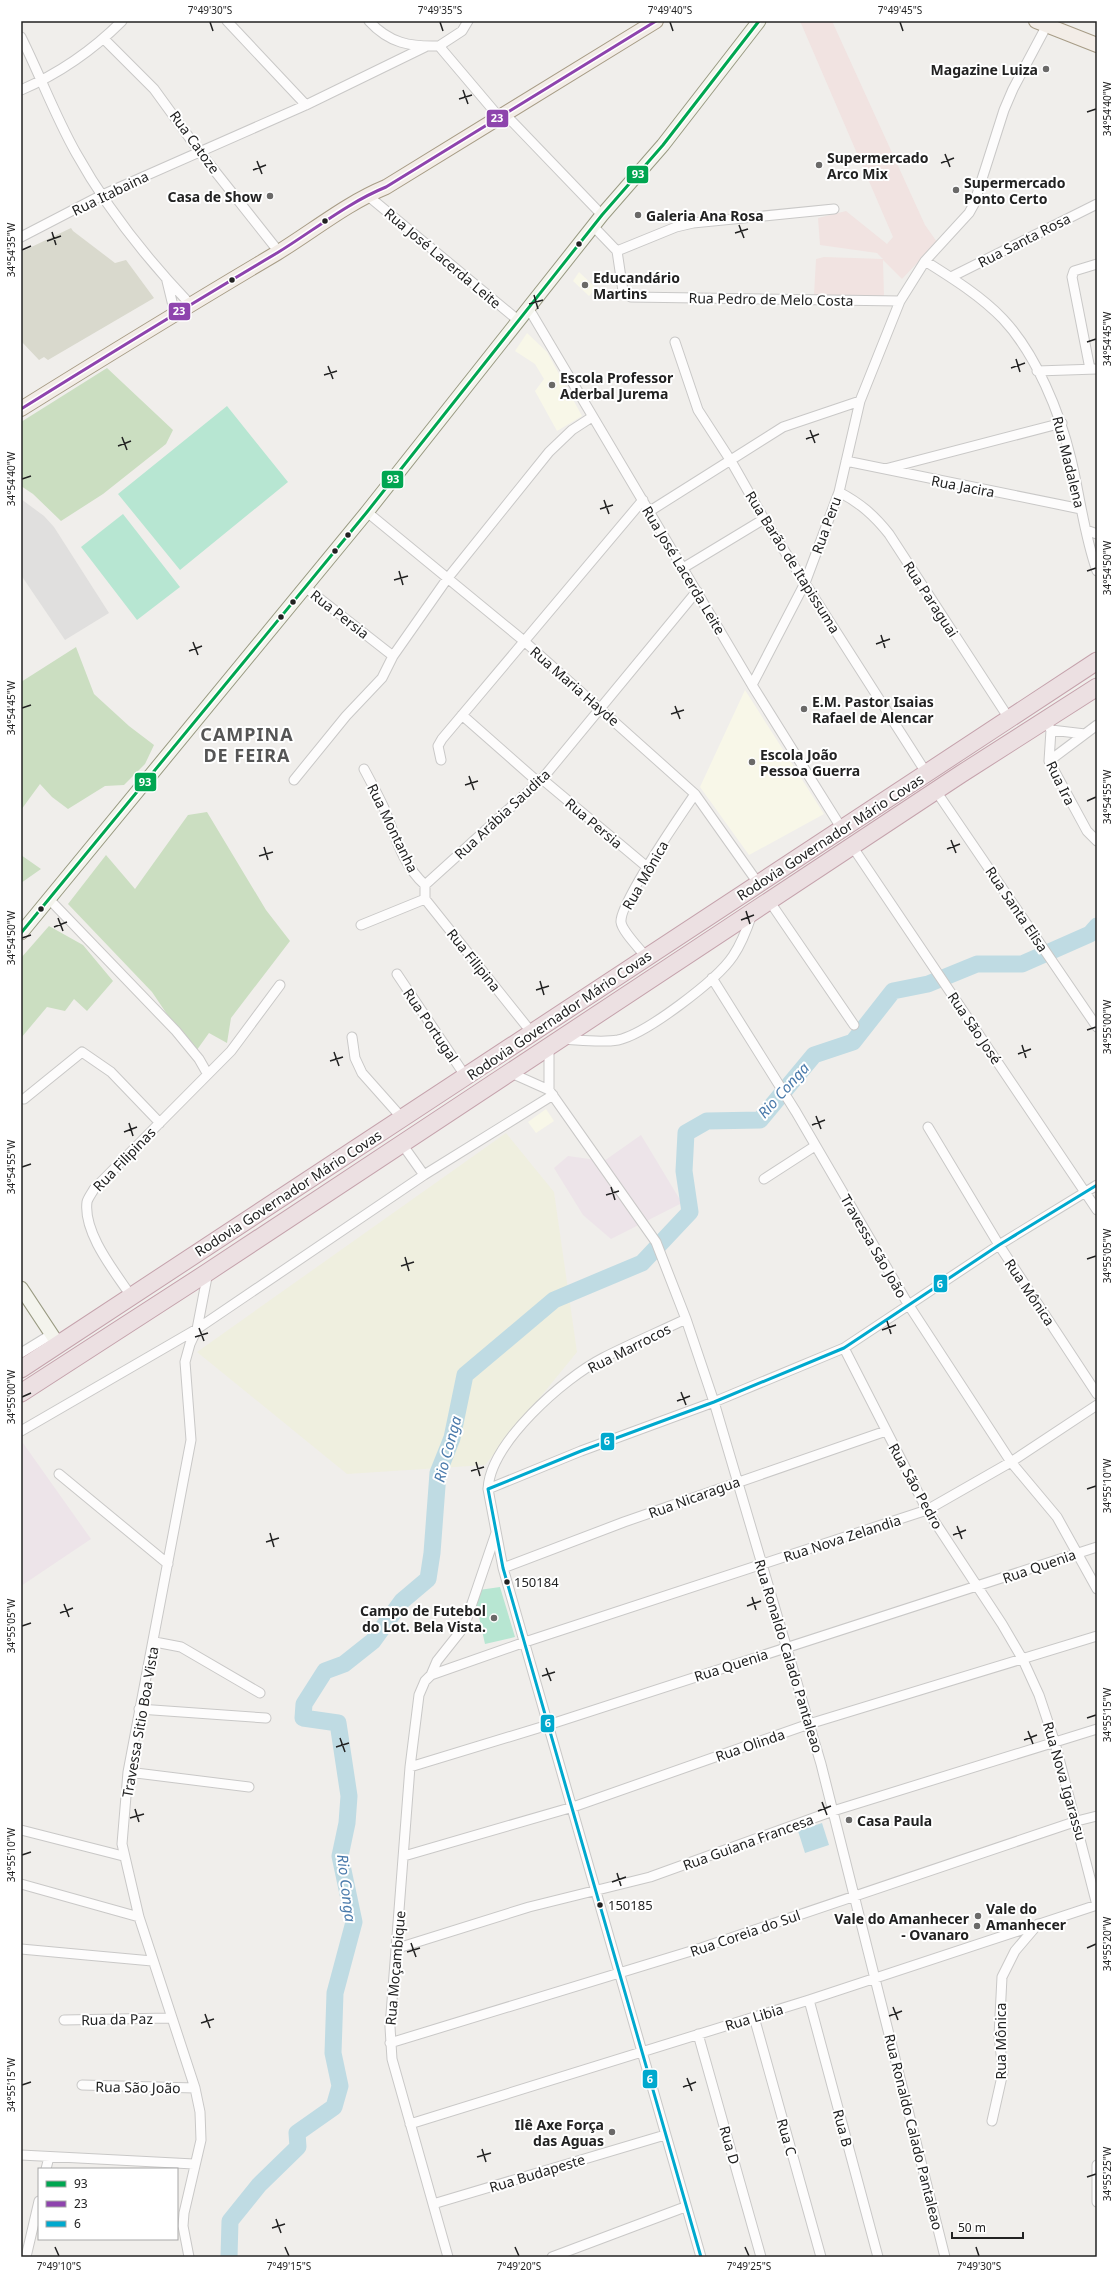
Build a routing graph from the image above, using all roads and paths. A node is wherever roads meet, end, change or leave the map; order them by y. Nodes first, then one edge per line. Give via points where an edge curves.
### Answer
1 (122, 21) edge
2 (227, 21) edge
3 (369, 21) edge
4 (468, 21) edge
5 (638, 21) edge
6 (656, 21) edge
7 (759, 21) edge
8 (1048, 22) edge
9 (21, 37) edge
10 (1097, 37) edge
11 (104, 39) junction
12 (1097, 45) edge
13 (439, 46) junction
14 (425, 47) junction
15 (43, 80) junction
16 (21, 90) edge
17 (306, 105) junction
18 (499, 112) junction
19 (199, 151) junction
20 (367, 195) junction
21 (102, 196) junction
22 (1097, 204) edge
23 (834, 209) dead end
24 (602, 214) junction
25 (594, 227) junction
26 (21, 237) edge
27 (617, 251) junction
28 (279, 252) junction
29 (926, 261) junction
30 (1097, 264) edge
31 (950, 277) junction
32 (166, 280) junction
33 (900, 301) junction
34 (190, 304) junction
35 (529, 309) junction
36 (175, 314) junction
37 (519, 321) junction
38 (675, 342) dead end
39 (1093, 369) edge
40 (1037, 371) junction
41 (860, 401) junction
42 (21, 409) edge
43 (592, 417) junction
44 (1062, 423) junction
45 (731, 461) junction
46 (846, 461) junction
47 (883, 469) junction
48 (838, 492) junction
49 (643, 500) junction
50 (1081, 509) junction
51 (650, 511) junction
52 (366, 512) junction
53 (764, 519) junction
54 (1086, 530) junction
55 (1097, 534) edge
56 (683, 568) junction
57 (1097, 571) edge
58 (448, 579) junction
59 (805, 583) junction
60 (305, 587) junction
61 (697, 591) junction
62 (524, 641) junction
63 (393, 656) junction
64 (1095, 668) edge
65 (752, 684) junction
66 (1097, 687) edge
67 (600, 708) junction
68 (462, 715) junction
69 (1010, 720) junction
70 (1048, 725) junction
71 (1097, 725) edge
72 (1085, 734) junction
73 (441, 760) dead end
74 (1048, 761) junction
75 (364, 769) dead end
76 (927, 774) junction
77 (294, 780) dead end
78 (540, 781) junction
79 (936, 791) junction
80 (695, 794) junction
81 (842, 829) junction
82 (1097, 841) edge
83 (852, 846) junction
84 (646, 867) junction
85 (758, 883) junction
86 (425, 885) junction
87 (50, 899) junction
88 (425, 899) junction
89 (770, 902) junction
90 (753, 913) junction
91 (361, 925) dead end
92 (21, 933) edge
93 (646, 956) junction
94 (397, 974) dead end
95 (712, 978) junction
96 (280, 984) dead end
97 (854, 1025) dead end
98 (1097, 1027) edge
99 (532, 1033) junction
100 (352, 1037) dead end
101 (563, 1039) junction
102 (549, 1048) junction
103 (207, 1073) junction
104 (511, 1073) junction
105 (466, 1076) junction
106 (551, 1093) junction
107 (24, 1099) dead end
108 (402, 1118) junction
109 (160, 1123) junction
110 (928, 1127) dead end
111 (402, 1144) junction
112 (815, 1146) junction
113 (424, 1175) junction
114 (764, 1179) dead end
115 (1097, 1185) edge
116 (1086, 1192) junction
117 (1097, 1210) edge
118 (999, 1245) junction
119 (208, 1272) junction
120 (21, 1288) edge
121 (131, 1296) junction
122 (908, 1304) junction
123 (686, 1320) junction
124 (197, 1329) junction
125 (55, 1339) junction
126 (844, 1348) junction
127 (21, 1354) edge
128 (21, 1369) edge
129 (21, 1393) edge
130 (1097, 1394) edge
131 (714, 1402) junction
132 (1097, 1405) edge
133 (21, 1431) edge
134 (886, 1431) junction
135 (1012, 1462) junction
136 (59, 1474) dead end
137 (737, 1482) junction
138 (488, 1489) junction
139 (927, 1510) junction
140 (496, 1534) junction
141 (1097, 1547) edge
142 (1078, 1552) junction
143 (168, 1564) junction
144 (761, 1566) junction
145 (503, 1568) junction
146 (978, 1587) junction
147 (1097, 1589) edge
148 (1097, 1636) edge
149 (154, 1642) junction
150 (525, 1642) junction
151 (785, 1648) junction
152 (1023, 1660) junction
153 (431, 1676) junction
154 (260, 1693) dead end
155 (140, 1709) junction
156 (266, 1718) dead end
157 (809, 1724) junction
158 (548, 1726) junction
159 (1097, 1729) edge
160 (1055, 1743) junction
161 (410, 1767) junction
162 (128, 1772) junction
163 (249, 1787) dead end
164 (573, 1806) junction
165 (833, 1811) junction
166 (1097, 1816) edge
167 (1077, 1821) junction
168 (21, 1830) edge
169 (123, 1856) junction
170 (404, 1856) junction
171 (21, 1884) edge
172 (596, 1889) junction
173 (856, 1895) junction
174 (1097, 1905) edge
175 (139, 1917) junction
176 (1038, 1924) junction
177 (398, 1948) junction
178 (21, 1949) edge
179 (152, 1961) junction
180 (618, 1973) junction
181 (876, 1977) junction
182 (808, 2000) junction
183 (754, 2017) junction
184 (170, 2018) junction
185 (64, 2020) dead end
186 (698, 2034) junction
187 (390, 2042) junction
188 (642, 2052) junction
189 (82, 2086) dead end
190 (195, 2088) junction
191 (992, 2121) dead end
192 (410, 2124) junction
193 (665, 2135) junction
194 (21, 2155) edge
195 (49, 2157) junction
196 (194, 2164) junction
197 (1097, 2166) edge
198 (46, 2168) edge
199 (1097, 2202) edge
200 (433, 2204) junction
201 (38, 2205) edge
202 (685, 2207) junction
203 (26, 2257) edge
204 (189, 2257) edge
205 (448, 2257) edge
206 (552, 2257) edge
207 (701, 2257) edge
208 (761, 2257) edge
209 (821, 2257) edge
210 (878, 2257) edge
211 (945, 2257) edge

1 - 11 street
2 - 17 street
3 - 14 street via 380,34 389,39
4 - 13 street via 462,31
5 - 18 main road
6 - 18 main road
7 - 24 main road via 663,145
8 - 10 main road
8 - 12 main road
8 - 29 street, Rua Peru via 1007,103 974,204
9 - 15 street
11 - 15 street
11 - 19 street, Rua Catoze via 154,89
13 - 14 street
13 - 18 street
14 - 17 street, Rua Itabaina
15 - 16 street
15 - 21 street via 76,152
17 - 19 street, Rua Itabaina
18 - 20 main road via 386,187
18 - 24 street
19 - 21 street, Rua Itabaina
19 - 28 street, Rua Catoze
20 - 28 main road
20 - 37 street, Rua José Lacerda Leite
21 - 26 street, Rua Itabaina
21 - 32 street
22 - 31 street, Rua Santa Rosa
23 - 27 street via 693,223 676,227
24 - 25 main road
25 - 27 street
25 - 35 main road
27 - 33 street, Rua Pedro de Melo Costa via 623,291 631,297
28 - 34 main road
29 - 31 street, Rua Madalena
29 - 33 street, Rua Peru
30 - 39 street via 1074,271 1072,277
31 - 40 street, Rua Madalena via 1003,319 1016,335
32 - 34 street
32 - 36 street
33 - 41 street, Rua Peru
34 - 36 main road
35 - 37 main road
35 - 43 street, Rua José Lacerda Leite
36 - 42 main road
37 - 52 main road
38 - 45 street, Rua Barão de Itapissuma via 698,410
39 - 40 street
40 - 44 street, Rua Madalena
41 - 45 street via 784,426
41 - 46 street, Rua Peru
43 - 49 street, Rua José Lacerda Leite
43 - 58 street via 572,430 549,452
44 - 47 street
44 - 50 street, Rua Madalena
45 - 51 street
45 - 53 street, Rua Barão de Itapissuma
46 - 47 street, Rua Jacira
46 - 48 street, Rua Peru
47 - 50 street, Rua Jacira
48 - 59 street, Rua Peru
48 - 69 street, Rua Paraguai via 862,504 889,534
49 - 51 street, Rua José Lacerda Leite
49 - 62 street
50 - 54 street, Rua Madalena
51 - 56 street, Rua José Lacerda Leite
52 - 58 street, Rua Maria Hayde
52 - 60 main road
53 - 56 street
53 - 59 street, Rua Barão de Itapissuma
54 - 55 street
54 - 57 street, Rua Madalena
56 - 61 street, Rua José Lacerda Leite
58 - 62 street, Rua Maria Hayde
58 - 63 street
59 - 65 street, Rua Peru
59 - 76 street, Rua Barão de Itapissuma
60 - 63 street, Rua Persia
60 - 87 main road
61 - 65 street, Rua José Lacerda Leite
61 - 67 street, Rua Arábia Saudita
62 - 67 street, Rua Maria Hayde
62 - 68 street
63 - 77 street via 382,678 346,716
64 - 69 highway, Rodovia Governador Mário Covas
65 - 81 street, Rua José Lacerda Leite
66 - 70 highway, Rodovia Governador Mário Covas
67 - 78 street, Rua Arábia Saudita
67 - 80 street, Rua Maria Hayde
68 - 73 street via 438,746
68 - 78 street, Rua Persia
69 - 76 highway, Rodovia Governador Mário Covas
70 - 72 street
70 - 74 street, Rua Ira
70 - 79 highway, Rodovia Governador Mário Covas
71 - 72 street
72 - 74 street
74 - 82 street, Rua Ira via 1087,831
75 - 86 street, Rua Montanha via 404,858
76 - 81 highway, Rodovia Governador Mário Covas
78 - 84 street, Rua Persia
78 - 86 street, Rua Arábia Saudita
79 - 83 highway, Rodovia Governador Mário Covas
79 - 98 street, Rua Santa Elisa
80 - 84 street, Rua Mônica
80 - 85 street, Rua Maria Hayde
81 - 85 highway, Rodovia Governador Mário Covas
83 - 89 highway, Rodovia Governador Mário Covas
83 - 116 street, Rua São José
84 - 93 street, Rua Mônica via 621,922
85 - 93 highway, Rodovia Governador Mário Covas
86 - 88 street
87 - 92 main road
87 - 103 street via 176,1031
88 - 91 street
88 - 99 street, Rua Filipina
89 - 90 highway, Rodovia Governador Mário Covas
89 - 97 street
90 - 95 street via 740,946
90 - 101 highway, Rodovia Governador Mário Covas
93 - 99 highway, Rodovia Governador Mário Covas
94 - 105 street, Rua Portugal
95 - 101 street via 683,1002 620,1040
95 - 112 street, Travessa São João
96 - 103 street, Rua Filipinas via 231,1051
99 - 105 highway, Rodovia Governador Mário Covas
100 - 108 street via 355,1058 362,1073
101 - 102 highway, Rodovia Governador Mário Covas
102 - 104 highway, Rodovia Governador Mário Covas
102 - 106 street
103 - 109 street, Rua Filipinas
104 - 106 street
104 - 111 highway, Rodovia Governador Mário Covas
105 - 108 highway, Rodovia Governador Mário Covas
106 - 113 street
106 - 123 street, Rua Ronaldo Calado Pantaleao via 656,1242
107 - 109 street via 82,1052 86,1052 111,1072
108 - 121 highway, Rodovia Governador Mário Covas
109 - 121 street, Rua Filipinas via 94,1189 87,1201 92,1232 102,1253
110 - 118 street, Rua Mônica
111 - 113 street
111 - 119 highway, Rodovia Governador Mário Covas
112 - 114 street
112 - 122 street, Travessa São João
113 - 124 street
115 - 116 street
116 - 117 street, Rua São José
116 - 118 street
118 - 122 street
118 - 130 street, Rua Mônica
119 - 124 street, Travessa Sitio Boa Vista
119 - 129 highway, Rodovia Governador Mário Covas
120 - 125 main road
121 - 125 highway, Rodovia Governador Mário Covas
122 - 126 street
122 - 135 street, Travessa São João
123 - 131 street, Rua Ronaldo Calado Pantaleao
123 - 138 street, Rua Marrocos via 602,1358 534,1410 491,1468
124 - 133 street
124 - 143 street, Travessa Sitio Boa Vista via 185,1362 191,1440
125 - 127 street
125 - 128 highway, Rodovia Governador Mário Covas
126 - 131 street
126 - 134 street, Rua São Pedro
131 - 137 street, Rua Ronaldo Calado Pantaleao
131 - 138 street via 581,1451
132 - 135 street, Rua Nova Zelandia
134 - 137 street, Rua Nicaragua
134 - 139 street, Rua São Pedro
135 - 139 street, Rua Nova Zelandia
135 - 142 street, Travessa São João via 1057,1517
136 - 143 street
137 - 144 street, Rua Ronaldo Calado Pantaleao
137 - 145 street, Rua Nicaragua
138 - 140 street, Rua Marrocos
139 - 144 street, Rua Nova Zelandia
139 - 146 street, Rua São Pedro
140 - 145 street, Rua Marrocos
140 - 153 street, Rua Moçambique via 467,1618 460,1632 437,1661
141 - 142 street, Rua Quenia
142 - 146 street, Rua Quenia
142 - 147 street, Travessa São João
143 - 149 street, Travessa Sitio Boa Vista
144 - 150 street, Rua Nova Zelandia
144 - 151 street, Rua Ronaldo Calado Pantaleao
145 - 150 street, Rua Marrocos
146 - 151 street, Rua Quenia
146 - 152 street, Rua São Pedro
148 - 152 street, Rua Olinda
149 - 154 street via 181,1648
149 - 155 street, Travessa Sitio Boa Vista
150 - 153 street, Rua Nova Zelandia
150 - 158 street, Rua Marrocos
151 - 157 street, Rua Ronaldo Calado Pantaleao
151 - 158 street, Rua Quenia
152 - 157 street, Rua Olinda
152 - 160 street, Rua Nova Igarassu via 1040,1695
153 - 161 street, Rua Moçambique via 425,1681 419,1694
155 - 156 street
155 - 162 street, Travessa Sitio Boa Vista
157 - 164 street, Rua Olinda
157 - 165 street, Rua Ronaldo Calado Pantaleao
158 - 161 street, Rua Quenia
158 - 164 street, Rua Marrocos
159 - 160 street, Rua Guiana Francesa
160 - 165 street, Rua Guiana Francesa
160 - 167 street, Rua Nova Igarassu
161 - 170 street, Rua Moçambique
162 - 163 street
162 - 169 street, Travessa Sitio Boa Vista via 122,1825
164 - 170 street, Rua Olinda
164 - 172 street, Rua Marrocos
165 - 172 street, Rua Guiana Francesa via 650,1878
165 - 173 street, Rua Ronaldo Calado Pantaleao
166 - 167 street, Rua Coreia do Sul
167 - 173 street, Rua Coreia do Sul
167 - 174 street, Rua Nova Igarassu
168 - 169 street
169 - 175 street, Travessa Sitio Boa Vista
170 - 177 street, Rua Moçambique
171 - 175 street
172 - 177 street, Rua Guiana Francesa
172 - 180 street, Rua Marrocos
173 - 180 street, Rua Coreia do Sul via 701,1948
173 - 181 street, Rua Ronaldo Calado Pantaleao
174 - 176 street, Rua Libia
175 - 179 street, Travessa Sitio Boa Vista
176 - 181 street, Rua Libia
176 - 191 street, Rua Mônica via 1015,1951 1002,1977 999,2036 1003,2072
177 - 187 street, Rua Moçambique
178 - 179 street
179 - 184 street, Travessa Sitio Boa Vista
180 - 187 street, Rua Coreia do Sul
180 - 188 street, Rua Marrocos
181 - 182 street, Rua Libia
181 - 211 street, Rua Ronaldo Calado Pantaleao
182 - 183 street, Rua Libia
182 - 210 street, Rua B
183 - 186 street, Rua Libia
183 - 209 street, Rua C
184 - 185 street, Rua da Paz
184 - 190 street, Travessa Sitio Boa Vista
186 - 188 street, Rua Libia
186 - 208 street, Rua D
187 - 192 street, Rua Moçambique via 392,2059
188 - 192 street, Rua Libia
188 - 193 street, Rua Marrocos
189 - 190 street, Rua São João
190 - 196 street, Travessa Sitio Boa Vista via 202,2126
192 - 200 street, Rua Moçambique
193 - 200 street, Rua Budapeste
193 - 202 street, Rua Marrocos
194 - 195 street
195 - 196 street
195 - 198 street
196 - 204 street, Travessa Sitio Boa Vista via 183,2226
197 - 199 street
200 - 205 street, Rua Moçambique
201 - 203 street
202 - 206 street
202 - 207 street, Rua Marrocos

